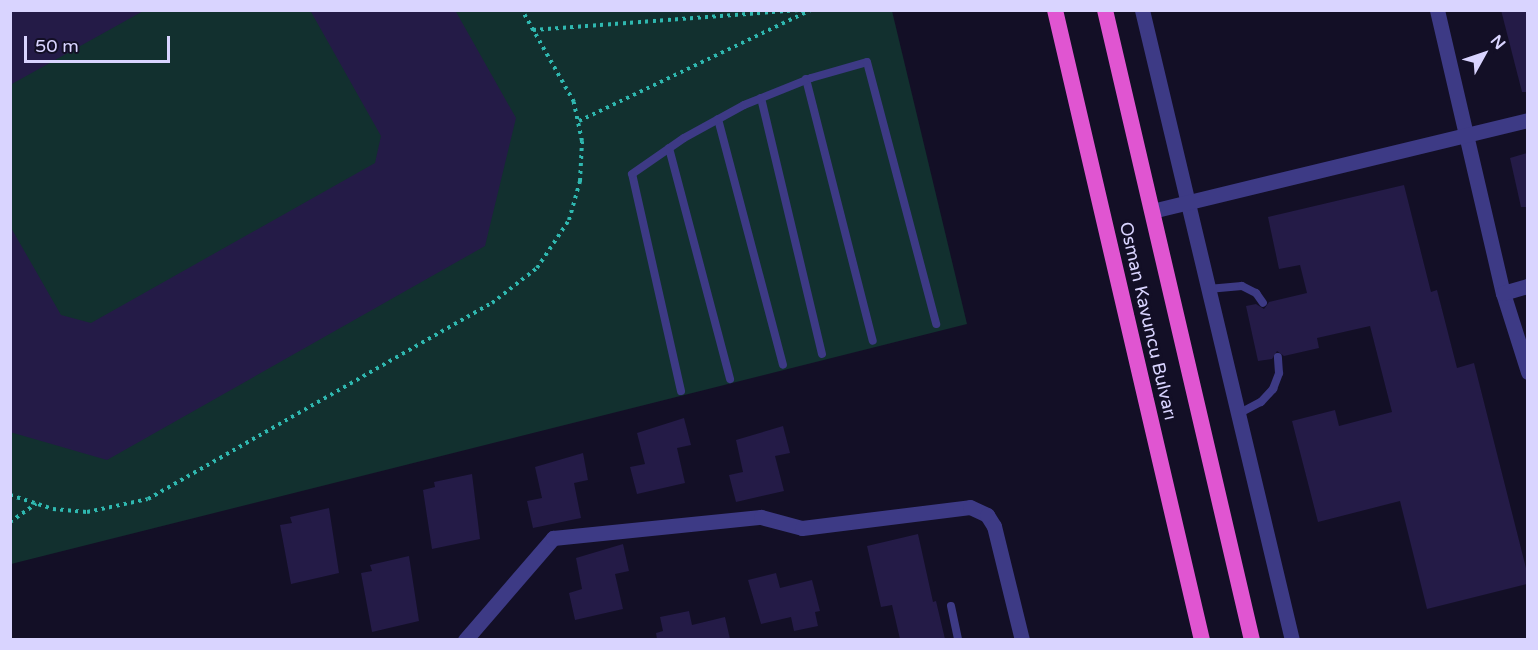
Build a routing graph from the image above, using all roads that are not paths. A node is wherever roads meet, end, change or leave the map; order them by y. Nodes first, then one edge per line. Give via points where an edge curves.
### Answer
1 (1055, 10) edge
2 (1105, 10) edge
3 (1142, 10) edge
4 (1437, 10) edge
5 (806, 79) junction
6 (761, 98) junction
7 (718, 119) junction
8 (1527, 120) edge
9 (1466, 136) junction
10 (669, 148) junction
11 (1187, 203) junction
12 (1152, 211) junction
13 (1527, 286) edge
14 (1208, 290) junction
15 (1503, 293) junction
16 (1263, 303) dead end
17 (936, 324) dead end
18 (873, 341) dead end
19 (822, 354) dead end
20 (1278, 357) dead end
21 (783, 365) dead end
22 (1527, 372) edge
23 (730, 379) dead end
24 (681, 391) dead end
25 (1238, 414) junction
26 (951, 606) dead end
27 (465, 639) edge
28 (958, 639) edge
29 (1022, 639) edge
30 (1202, 639) edge
31 (1252, 639) edge
32 (1292, 639) edge

1 - 30 highway, Osman Kavuncu Bulvarı
2 - 12 highway, Osman Kavuncu Bulvarı
3 - 11 street
4 - 9 street
5 - 6 lane
5 - 17 lane via 867,62
5 - 18 lane
6 - 7 lane
6 - 19 lane
7 - 10 lane
7 - 21 lane
8 - 9 street
9 - 11 street
9 - 15 street
10 - 23 lane
10 - 24 lane via 632,174
11 - 12 street
11 - 14 street
12 - 31 highway, Osman Kavuncu Bulvarı
13 - 15 street
14 - 16 lane via 1242,286 1256,293
14 - 25 street
15 - 22 street
20 - 25 lane via 1279,373 1273,389 1260,402
25 - 32 street
26 - 28 lane
27 - 29 street via 553,538 761,517 802,528 970,507 987,515 994,526

